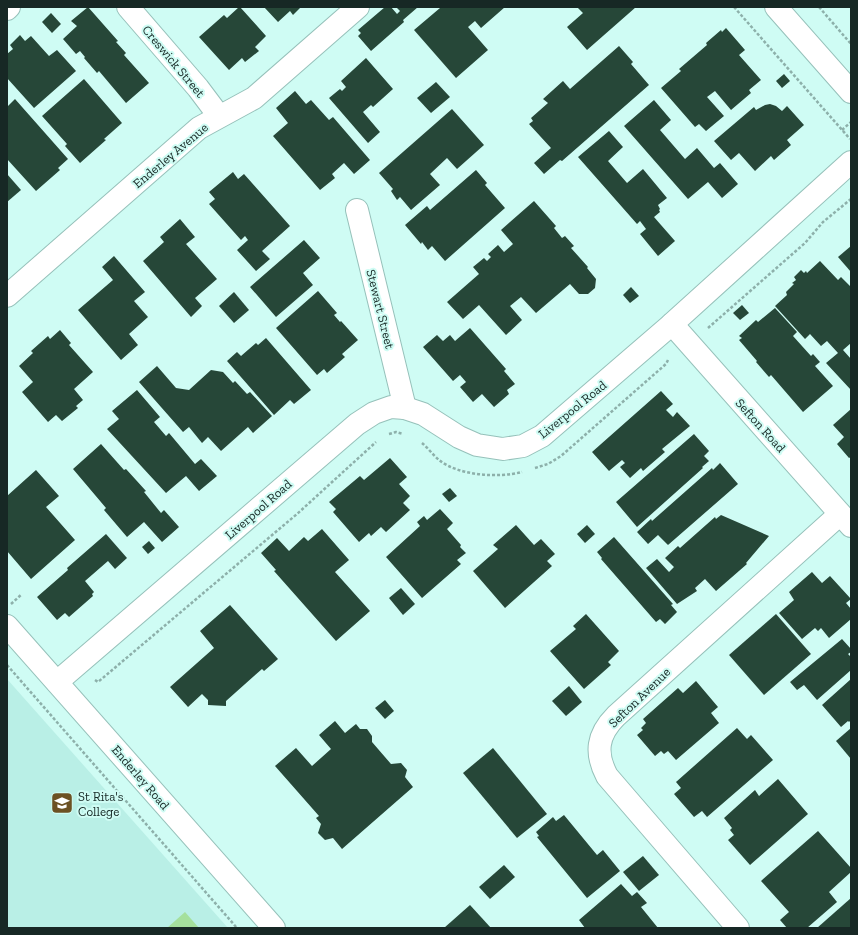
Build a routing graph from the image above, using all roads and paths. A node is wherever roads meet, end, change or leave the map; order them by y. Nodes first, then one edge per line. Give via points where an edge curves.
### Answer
1 (128, 7) edge
2 (358, 7) edge
3 (734, 7) edge
4 (776, 7) edge
5 (819, 7) edge
6 (851, 44) edge
7 (851, 92) edge
8 (219, 116) junction
9 (851, 122) edge
10 (842, 130) junction
11 (851, 140) edge
12 (851, 162) edge
13 (851, 199) edge
14 (357, 210) dead end
15 (7, 296) edge
16 (672, 324) junction
17 (706, 330) dead end
18 (668, 359) dead end
19 (405, 408) junction
20 (409, 435) dead end
21 (382, 436) dead end
22 (376, 442) dead end
23 (422, 442) dead end
24 (529, 470) dead end
25 (523, 471) dead end
26 (846, 520) edge
27 (22, 594) dead end
28 (8, 616) edge
29 (7, 665) edge
30 (93, 679) dead end
31 (57, 682) junction
32 (237, 928) edge
33 (274, 928) edge
34 (738, 928) edge

1 - 8 street, Creswick Street
2 - 8 street, Enderley Avenue via 254,98
3 - 10 path
4 - 7 street
5 - 6 path
8 - 15 street, Enderley Avenue via 181,143
9 - 10 path
10 - 11 path
12 - 16 street, Liverpool Road
13 - 17 path
14 - 19 street, Stewart Street
16 - 19 street, Liverpool Road via 542,436 523,446 503,449 477,445 459,437 423,414
16 - 26 street, Sefton Road
18 - 24 path via 666,364 562,456
19 - 31 street, Liverpool Road via 391,408 374,413 357,424
20 - 21 path via 396,432
22 - 30 path via 297,514 98,682
23 - 25 path via 440,461 455,469 474,474 496,475
26 - 34 street, Sefton Avenue via 616,716 602,736 599,750 601,764 607,776
27 - 28 path
28 - 31 street, Enderley Road
29 - 32 path
31 - 33 street, Enderley Road

